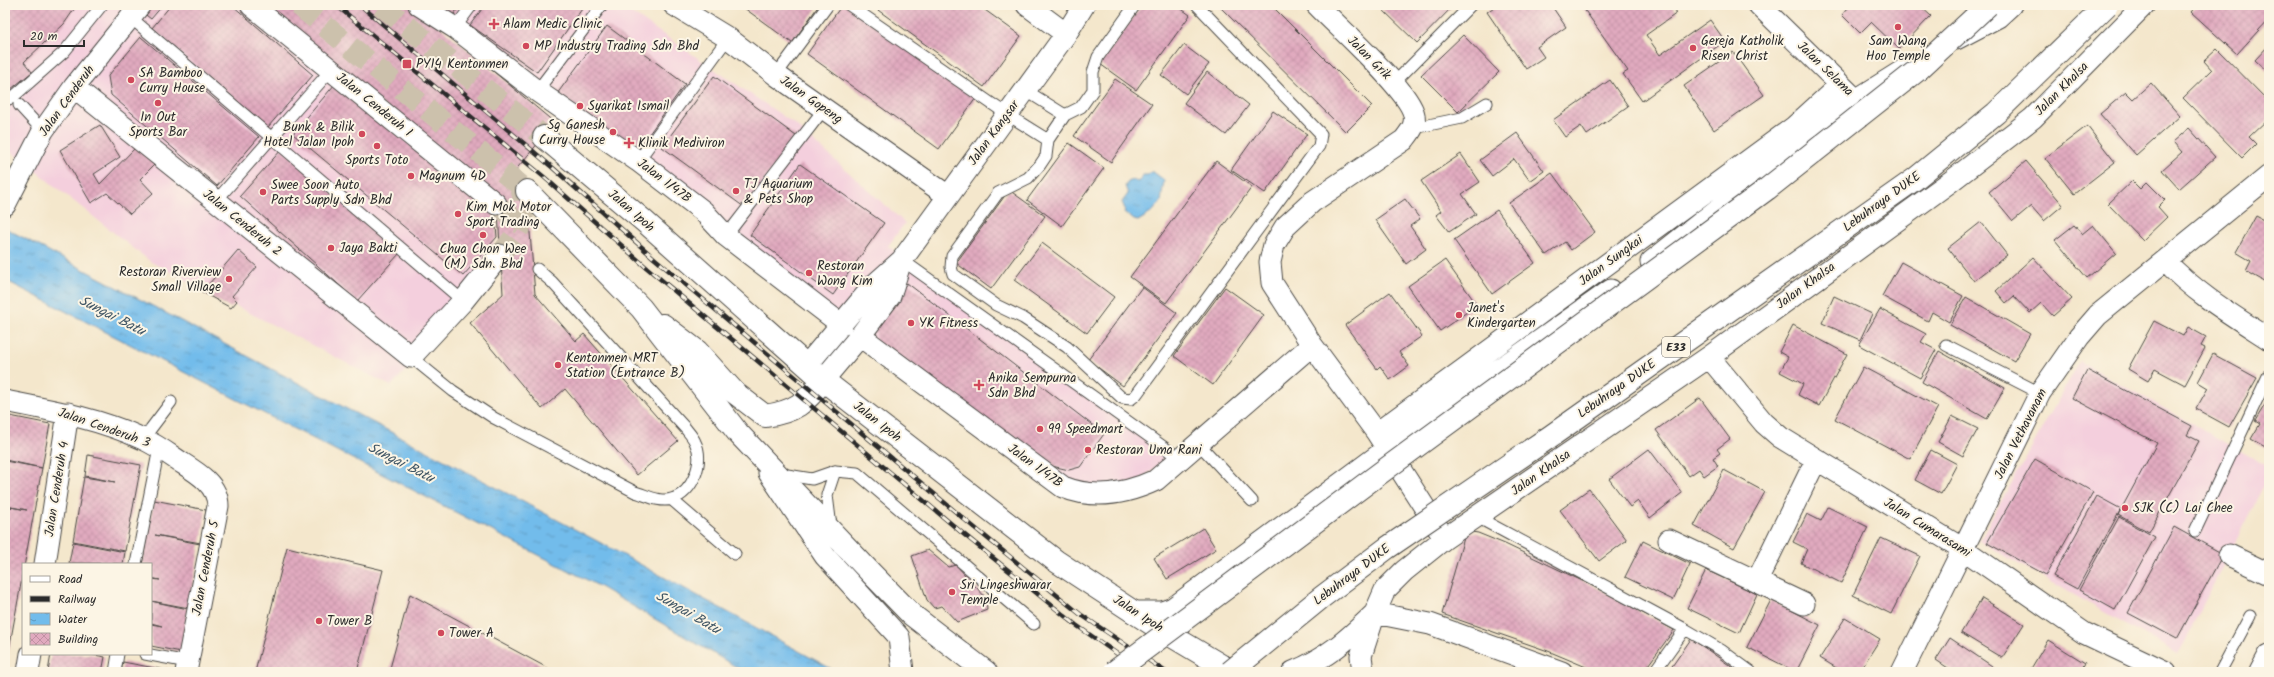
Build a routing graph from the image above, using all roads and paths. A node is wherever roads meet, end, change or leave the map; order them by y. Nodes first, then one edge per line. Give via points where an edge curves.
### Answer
1 (102, 5) edge
2 (251, 5) edge
3 (419, 5) edge
4 (472, 5) edge
5 (602, 5) edge
6 (674, 5) edge
7 (828, 5) edge
8 (849, 5) edge
9 (1027, 5) edge
10 (1084, 5) edge
11 (1135, 5) edge
12 (1197, 5) edge
13 (1318, 5) edge
14 (1471, 5) edge
15 (1759, 5) edge
16 (1988, 5) edge
17 (2011, 5) edge
18 (2107, 5) edge
19 (2144, 5) edge
20 (135, 11) edge
21 (455, 28) junction
22 (1066, 34) junction
23 (728, 38) junction
24 (330, 70) junction
25 (776, 75) junction
26 (1394, 83) junction
27 (1840, 85) junction
28 (74, 87) junction
29 (1025, 90) junction
30 (537, 91) junction
31 (5, 100) edge
32 (1856, 100) junction
33 (1487, 103) dead end
34 (19, 105) dead end
35 (824, 109) junction
36 (1065, 114) junction
37 (1008, 115) junction
38 (1414, 122) junction
39 (43, 132) junction
40 (270, 136) junction
41 (544, 137) tunnel mouth
42 (1048, 140) junction
43 (638, 161) junction
44 (2269, 176) edge
45 (527, 191) tunnel mouth
46 (948, 196) junction
47 (7, 201) edge
48 (215, 202) junction
49 (496, 204) tunnel mouth
50 (726, 236) junction
51 (902, 260) junction
52 (2165, 261) junction
53 (494, 265) tunnel mouth
54 (537, 269) dead end
55 (463, 301) junction
56 (641, 308) junction
57 (842, 324) junction
58 (860, 336) junction
59 (2269, 339) edge
60 (1312, 345) junction
61 (1946, 345) dead end
62 (411, 357) junction
63 (1709, 357) junction
64 (806, 365) junction
65 (2269, 374) edge
66 (823, 380) junction
67 (2040, 392) junction
68 (5, 401) edge
69 (172, 402) dead end
70 (68, 414) junction
71 (1382, 441) junction
72 (151, 443) junction
73 (1198, 443) junction
74 (757, 453) junction
75 (1179, 458) junction
76 (1816, 460) junction
77 (196, 471) joint
78 (835, 471) junction
79 (776, 473) junction
80 (671, 500) junction
81 (1252, 501) dead end
82 (1477, 517) junction
83 (831, 531) junction
84 (2194, 531) dead end
85 (1444, 539) junction
86 (1669, 540) dead end
87 (1963, 549) junction
88 (735, 554) dead end
89 (2229, 555) dead end
90 (45, 563) edge
91 (136, 563) edge
92 (2269, 574) edge
93 (1757, 581) junction
94 (1804, 604) dead end
95 (1133, 612) junction
96 (1374, 613) junction
97 (2250, 616) dead end
98 (1034, 624) dead end
99 (1685, 629) junction
100 (31, 655) edge
101 (118, 655) edge
102 (148, 655) edge
103 (2269, 655) edge
104 (187, 667) edge
105 (28, 672) edge
106 (115, 672) edge
107 (903, 672) edge
108 (986, 672) edge
109 (1114, 672) edge
110 (1230, 672) edge
111 (1237, 672) edge
112 (1293, 672) edge
113 (1363, 672) edge
114 (1562, 672) edge
115 (1654, 672) edge
116 (1751, 672) edge
117 (1902, 672) edge
118 (2166, 672) edge
119 (2220, 672) edge
120 (2260, 672) edge

1 - 31 lane via 64,52 12,98
2 - 24 street, Jalan Cenderuh 1
3 - 21 street, Jalan 1/47B
4 - 21 lane
5 - 30 lane
6 - 23 street, Jalan Gopeng
7 - 25 lane
8 - 37 lane
9 - 22 street
10 - 22 street, Jalan Kangsar
11 - 36 lane via 1098,57 1093,72 1093,90 1081,107
12 - 42 lane via 1321,134 1318,146 1131,400 1122,398 1067,347 1023,318 996,305 954,274 951,266 952,256 998,193 1028,178 1040,165 1046,156
13 - 26 street, Jalan Grik
14 - 26 lane
15 - 27 street, Jalan Selama
16 - 109 main road, bridge via 1918,69 1767,189
17 - 32 street via 1998,18 1939,48
18 - 110 main road, Lebuhraya DUKE / E33, bridge via 1996,112 1914,179 1551,436 1387,548 1322,596
19 - 63 street, Jalan Khalsa via 2033,118 1950,182
20 - 28 street, Jalan Cenderuh
20 - 40 lane
21 - 30 street, Jalan 1/47B
22 - 29 street, Jalan Kangsar
23 - 25 street, Jalan Gopeng
23 - 43 lane
24 - 40 lane
24 - 49 street, Jalan Cenderuh 1
25 - 35 street, Jalan Gopeng
26 - 38 street, Jalan Grik via 1412,108
27 - 32 street, Jalan Selama
27 - 71 street, Jalan Sungkai via 1794,127
28 - 39 street, Jalan Cenderuh
28 - 48 street, Jalan Cenderuh 2
29 - 36 lane
29 - 37 street, Jalan Kangsar
30 - 43 street, Jalan 1/47B
32 - 71 street via 1644,268
33 - 38 lane via 1462,118
34 - 39 lane
35 - 46 street, Jalan Gopeng
35 - 50 lane
36 - 42 lane
37 - 42 lane
37 - 46 street, Jalan Kangsar
38 - 60 street via 1404,140 1312,202 1285,227 1274,245 1270,262 1272,283
39 - 47 street, Jalan Cenderuh
40 - 48 lane
40 - 55 lane
41 - 64 main road, Jalan Ipoh
43 - 50 street, Jalan 1/47B via 703,211
44 - 52 street, Jalan Vethavanam
45 - 56 main road
46 - 51 street, Jalan Kangsar
48 - 62 street, Jalan Cenderuh 2
50 - 57 street, Jalan 1/47B
51 - 57 street, Jalan Kangsar via 875,284
51 - 58 street, Jalan Kangsar via 890,296
51 - 75 lane
52 - 59 street via 2200,293
52 - 67 street, Jalan Vethavanam via 2098,315
53 - 55 street
54 - 80 lane via 696,442 699,462 696,471 684,492
55 - 62 street
56 - 66 main road via 697,351 735,393 765,416 785,413 810,398
56 - 74 main road via 738,433
57 - 64 street, Jalan Kangsar
58 - 66 street, Jalan Kangsar
58 - 75 street, Jalan 1/47B via 1053,481 1074,491 1112,494 1127,492 1156,480
60 - 71 street
60 - 73 street, Jalan 1/47B
61 - 67 lane
62 - 80 lane via 453,392 494,418 635,492 652,498
63 - 76 street, Jalan Cumarasami via 1764,423 1780,437
63 - 82 street, Jalan Khalsa
64 - 66 main road, Jalan Ipoh
65 - 84 lane
66 - 95 main road, Jalan Ipoh via 1056,560
67 - 87 street, Jalan Vethavanam
68 - 70 street, Jalan Cenderuh 3
69 - 72 lane
70 - 72 street, Jalan Cenderuh 3
70 - 90 street, Jalan Cenderuh 4
71 - 85 street
71 - 95 street via 1173,608 1162,612
72 - 77 street, Jalan Cenderuh 3
72 - 91 lane
73 - 75 street, Jalan 1/47B
73 - 81 lane
74 - 79 main road
74 - 107 street via 825,556 899,637
76 - 87 street, Jalan Cumarasami
76 - 93 street
77 - 104 street, Jalan Cenderuh 5 via 211,487 218,500 218,506
78 - 79 lane via 812,479
78 - 83 lane via 827,495
78 - 98 lane via 857,473
79 - 83 main road
80 - 88 lane
82 - 85 street, Jalan Khalsa
82 - 99 lane
83 - 108 main road via 912,615
85 - 96 street, Jalan Khalsa via 1385,590
86 - 93 street
87 - 117 street, Jalan Vethavanam
87 - 118 street, Jalan Cumarasami via 2084,633
89 - 92 street
93 - 94 street
95 - 111 main road, Jalan Ipoh via 1222,666
96 - 112 street, Jalan Khalsa via 1339,647 1314,663
96 - 113 street, Jalan Khalsa via 1361,656
96 - 114 street via 1430,624
97 - 119 lane
99 - 115 lane
99 - 116 lane via 1721,650
100 - 105 street
101 - 106 lane
102 - 104 lane
103 - 120 street

